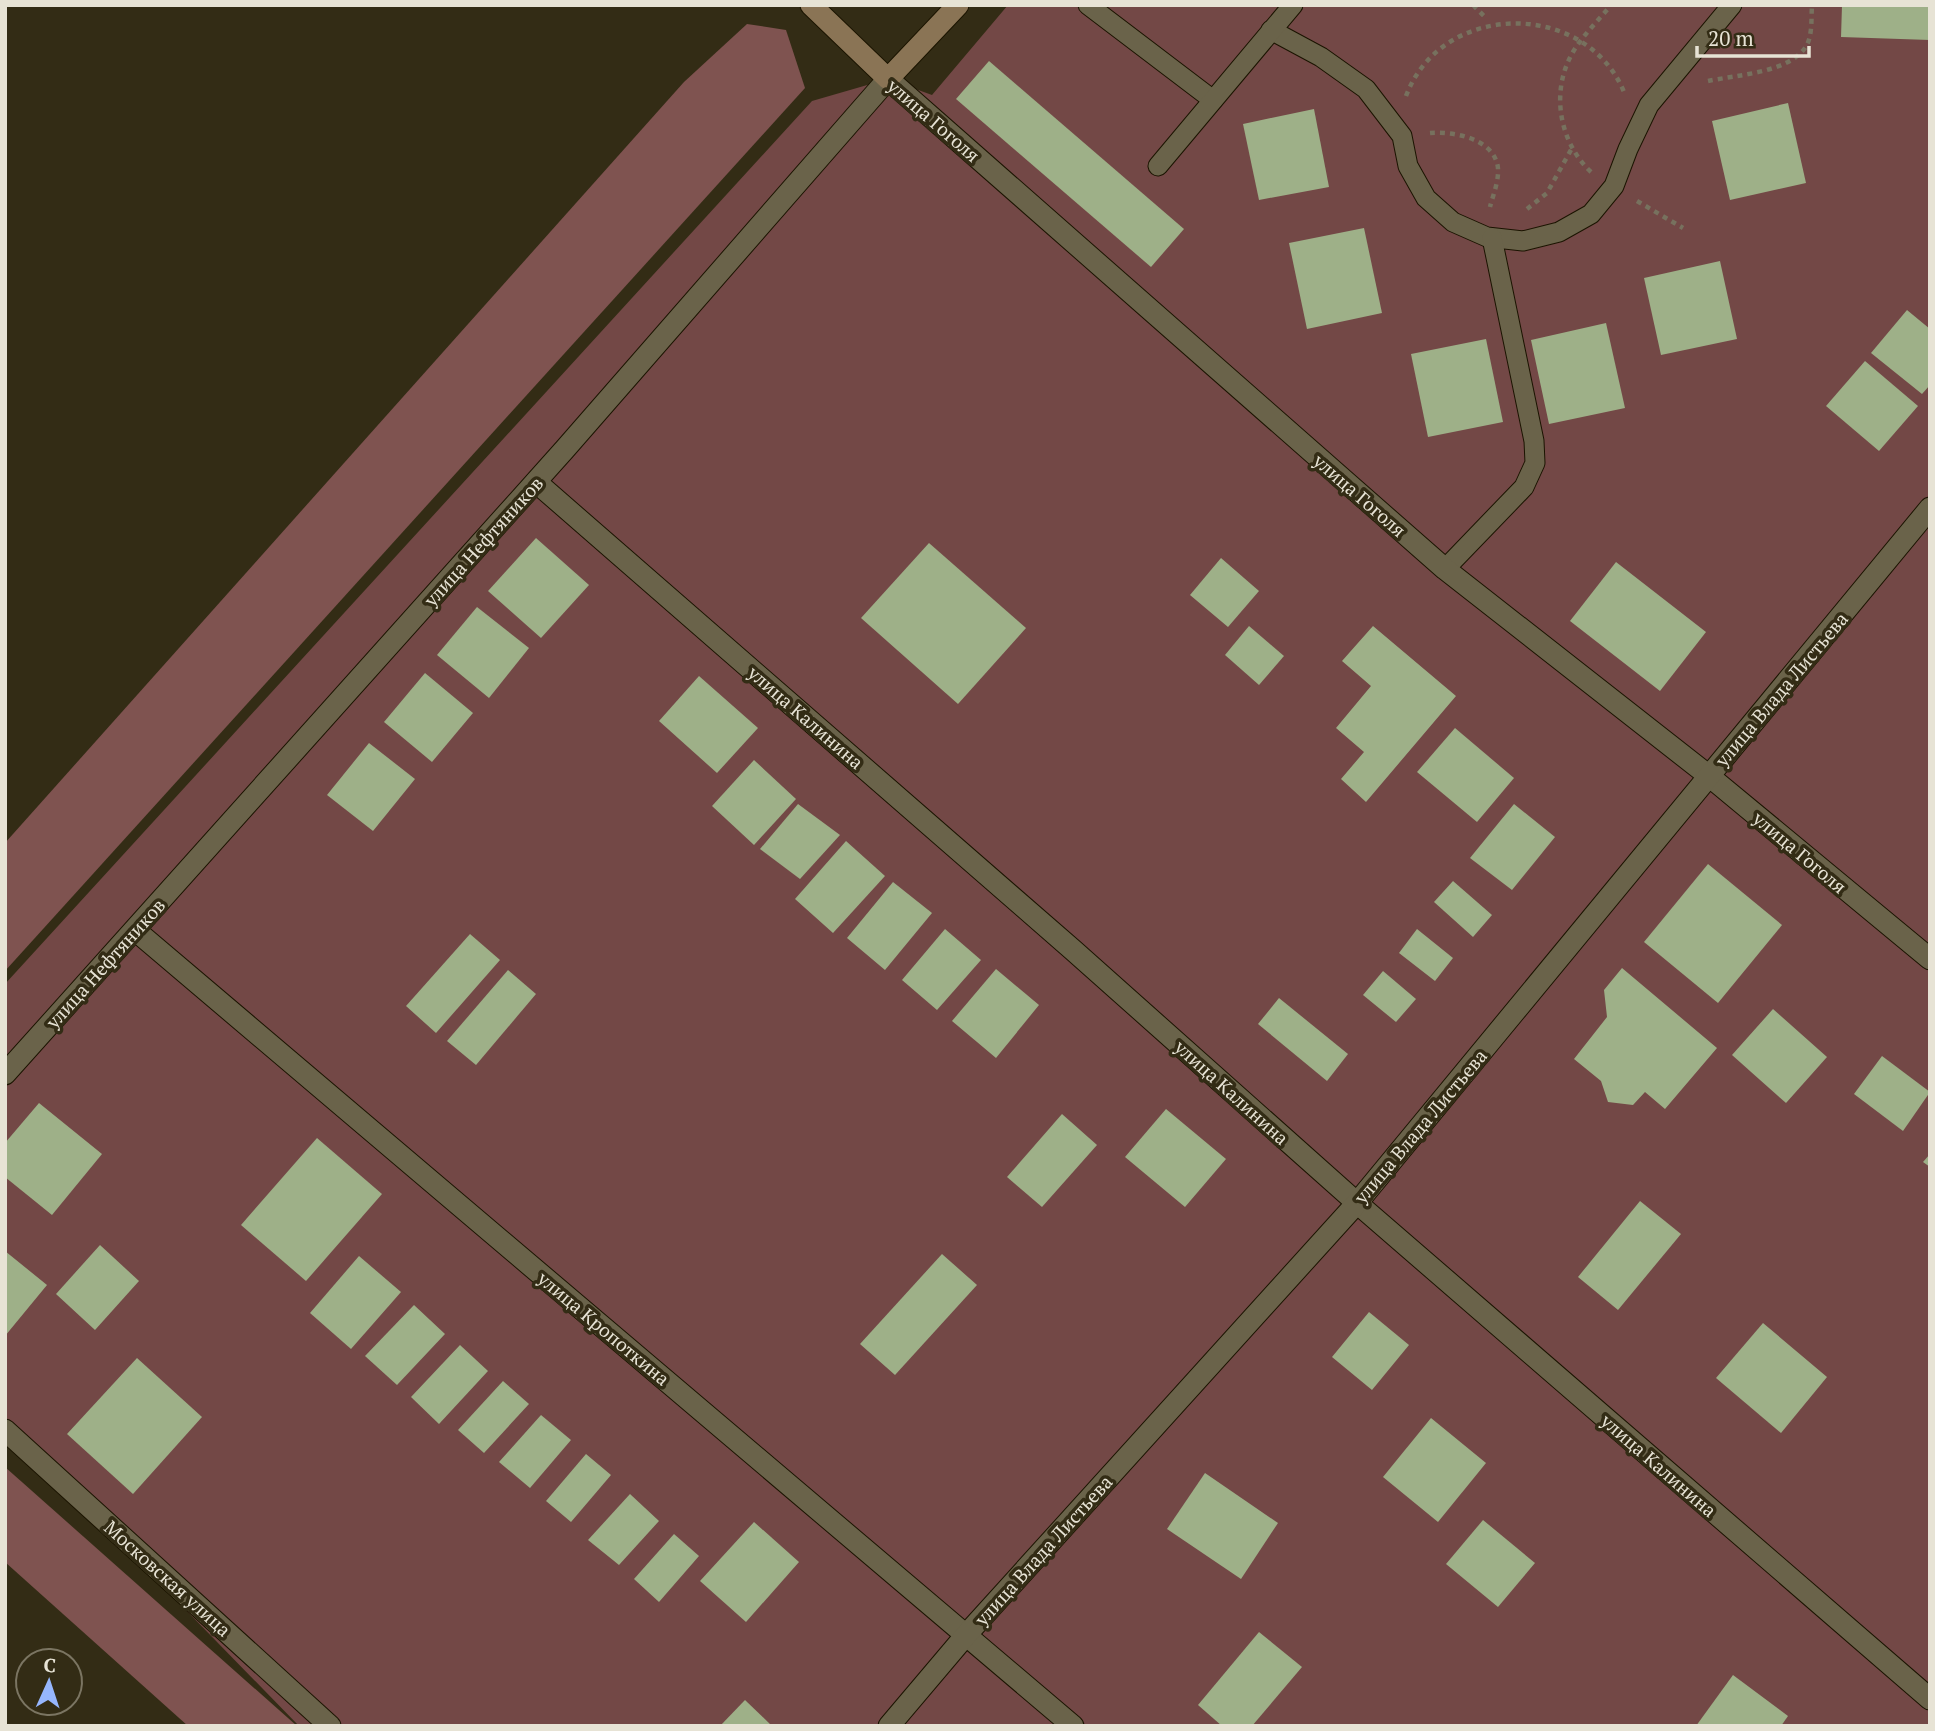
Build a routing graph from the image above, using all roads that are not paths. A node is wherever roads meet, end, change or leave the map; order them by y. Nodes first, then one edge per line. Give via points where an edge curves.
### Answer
1 (811, 5) edge
2 (958, 5) edge
3 (1088, 5) edge
4 (1293, 5) edge
5 (1732, 5) edge
6 (1271, 30) junction
7 (888, 79) junction
8 (1213, 100) junction
9 (1158, 166) dead end
10 (1486, 236) junction
11 (536, 482) junction
12 (1930, 509) edge
13 (1445, 569) junction
14 (1709, 776) junction
15 (135, 930) junction
16 (1930, 959) edge
17 (5, 1074) edge
18 (1357, 1203) junction
19 (5, 1430) edge
20 (966, 1635) junction
21 (1930, 1699) edge
22 (330, 1726) edge
23 (889, 1726) edge
24 (1073, 1726) edge

1 - 7 street, улица Гоголя
2 - 7 street, улица Нефтяников
3 - 8 lane
4 - 6 lane
5 - 10 lane via 1650,105 1613,187 1591,214 1559,232 1523,241
6 - 8 lane
6 - 10 lane via 1366,89 1402,136 1408,166 1426,198 1453,222
7 - 11 street, улица Нефтяников
7 - 13 street, улица Гоголя
8 - 9 lane
10 - 13 lane via 1534,441 1535,463 1524,487
11 - 15 street, улица Нефтяников
11 - 18 street, улица Калинина
12 - 14 street, улица Влада Листьева
13 - 14 street, улица Гоголя
14 - 16 street, улица Гоголя
14 - 18 street, улица Влада Листьева
15 - 17 street, улица Нефтяников
15 - 20 street, улица Кропоткина
18 - 20 street, улица Влада Листьева
18 - 21 street, улица Калинина
19 - 22 street, Московская улица
20 - 23 street, улица Влада Листьева
20 - 24 street, улица Кропоткина

